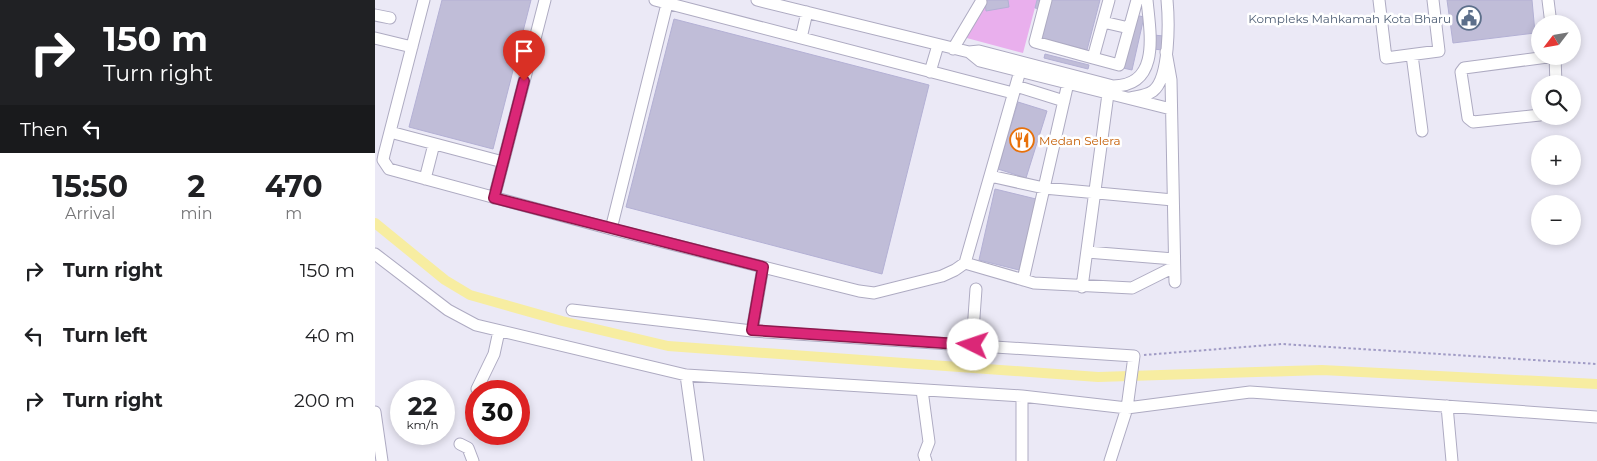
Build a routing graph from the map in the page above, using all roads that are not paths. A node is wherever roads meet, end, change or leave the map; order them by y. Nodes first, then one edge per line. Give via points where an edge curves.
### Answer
1 (425, 0) edge
2 (545, 0) edge
3 (655, 0) edge
4 (757, 0) edge
5 (1046, 0) edge
6 (1109, 0) edge
7 (1137, 0) edge
8 (1147, 0) edge
9 (1167, 0) edge
10 (1379, 0) edge
11 (1433, 0) edge
12 (1549, 0) edge
13 (668, 2) edge
14 (981, 2) dead end
15 (807, 12) junction
16 (375, 15) edge
17 (1550, 15) edge
18 (390, 18) dead end
19 (1103, 22) junction
20 (1129, 28) junction
21 (375, 38) edge
22 (801, 38) junction
23 (938, 45) junction
24 (412, 46) junction
25 (953, 48) junction
26 (969, 52) junction
27 (1166, 52) junction
28 (1412, 55) junction
29 (1093, 58) junction
30 (1531, 59) edge
31 (1020, 71) junction
32 (931, 72) junction
33 (1068, 83) junction
34 (1015, 89) junction
35 (1108, 94) junction
36 (1127, 98) junction
37 (1064, 101) junction
38 (1171, 109) junction
39 (1531, 116) edge
40 (389, 132) junction
41 (1422, 132) dead end
42 (434, 144) junction
43 (503, 162) junction
44 (990, 176) junction
45 (425, 179) junction
46 (1044, 188) junction
47 (1096, 194) junction
48 (494, 198) junction
49 (1173, 200) junction
50 (611, 229) junction
51 (1087, 252) junction
52 (375, 254) edge
53 (965, 263) junction
54 (1174, 264) junction
55 (763, 267) junction
56 (1023, 280) junction
57 (1175, 282) dead end
58 (1082, 287) junction
59 (976, 289) dead end
60 (572, 310) dead end
61 (752, 330) junction
62 (499, 331) junction
63 (973, 345) junction
64 (686, 375) junction
65 (481, 380) edge
66 (922, 390) junction
67 (1022, 396) junction
68 (1447, 406) junction
69 (1127, 408) junction
70 (375, 412) edge
71 (1597, 417) edge
72 (459, 444) dead end
73 (382, 461) edge
74 (473, 461) edge
75 (697, 461) edge
76 (926, 461) edge
77 (1022, 461) edge
78 (1110, 461) edge
79 (1452, 461) edge

1 - 24 street
2 - 43 street
3 - 13 street
4 - 15 street
5 - 29 street via 1035,42
6 - 19 street
7 - 20 street
8 - 26 street via 1150,29 1148,62 1140,78 1123,86 979,51
9 - 27 street
10 - 28 street via 1386,58
11 - 28 street via 1439,51
12 - 17 street
13 - 22 street
13 - 50 street
14 - 25 street
15 - 22 street
15 - 23 street
16 - 18 street
19 - 20 street
19 - 29 street
20 - 29 street via 1119,65
21 - 24 street
22 - 32 street
23 - 25 street
23 - 32 street
24 - 40 street
25 - 26 street
26 - 31 street via 980,61
27 - 36 street via 1159,84 1146,95
27 - 38 street via 1170,68
28 - 41 street
30 - 39 street via 1464,68 1461,72 1468,118 1473,122
31 - 33 street
31 - 34 street
32 - 34 street
33 - 35 street
33 - 37 street
34 - 37 street
34 - 44 street
35 - 36 street
35 - 47 street
36 - 38 street
37 - 46 street
38 - 49 street
40 - 42 street
40 - 45 street via 385,165 396,172
42 - 43 street
42 - 45 street
43 - 48 street
44 - 46 street
44 - 53 street
45 - 48 street
46 - 47 street
46 - 56 street
47 - 49 street
47 - 51 street
48 - 50 street
49 - 54 street
50 - 55 street
51 - 54 street
51 - 58 street
52 - 62 street via 448,310 476,325
53 - 55 street via 942,276 874,293
53 - 56 street
54 - 57 street
54 - 58 street via 1132,288
55 - 61 street
56 - 58 street
59 - 63 street
60 - 61 street
61 - 63 street
62 - 64 street
62 - 65 street via 494,354
63 - 69 street via 1134,358
64 - 66 street
64 - 75 street
66 - 67 street
66 - 76 street via 929,442 924,455
67 - 69 street
67 - 77 street
68 - 69 street via 1250,392
68 - 71 street
68 - 79 street
69 - 78 street
70 - 73 street
72 - 74 street via 469,448

